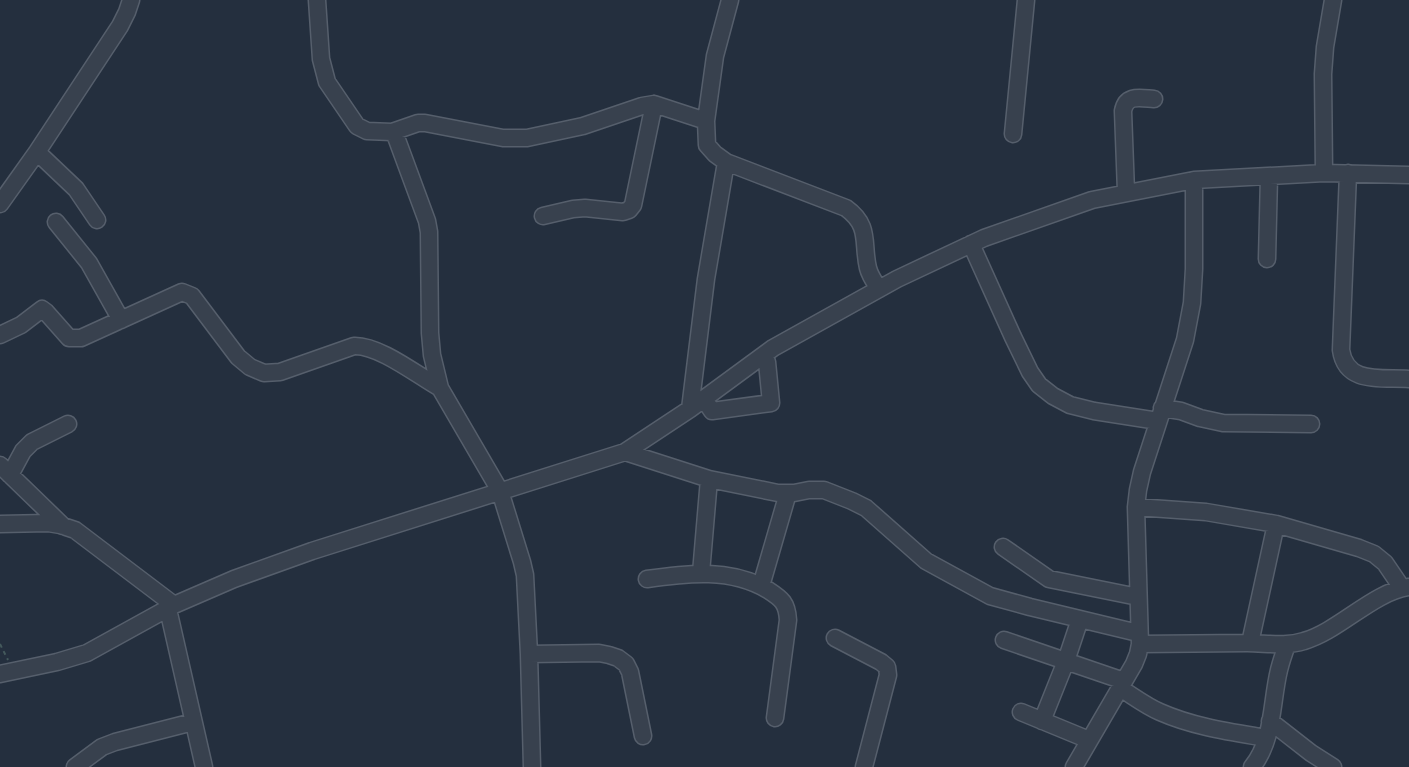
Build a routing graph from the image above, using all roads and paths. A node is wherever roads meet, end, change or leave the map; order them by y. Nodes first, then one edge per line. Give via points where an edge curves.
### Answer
1 (131, 0) edge
2 (316, 0) edge
3 (730, 0) edge
4 (1026, 0) edge
5 (1333, 0) edge
6 (1154, 99) dead end
7 (654, 104) junction
8 (706, 121) junction
9 (392, 132) junction
10 (1014, 134) dead end
11 (37, 152) junction
12 (726, 162) junction
13 (1324, 173) junction
14 (1348, 173) junction
15 (1409, 175) edge
16 (1268, 176) junction
17 (1194, 180) junction
18 (1126, 192) junction
19 (0, 204) edge
20 (543, 216) dead end
21 (97, 220) dead end
22 (56, 222) dead end
23 (972, 244) junction
24 (1267, 258) dead end
25 (879, 289) junction
26 (121, 320) junction
27 (0, 335) edge
28 (758, 359) junction
29 (1409, 379) edge
30 (440, 388) junction
31 (704, 399) junction
32 (690, 409) junction
33 (1160, 415) junction
34 (68, 424) dead end
35 (1311, 424) dead end
36 (625, 452) junction
37 (5, 470) edge
38 (710, 479) junction
39 (500, 492) junction
40 (788, 493) junction
41 (1136, 507) junction
42 (0, 524) edge
43 (1276, 524) junction
44 (64, 526) junction
45 (1003, 547) dead end
46 (701, 573) junction
47 (647, 578) dead end
48 (761, 586) junction
49 (1405, 587) edge
50 (1138, 597) junction
51 (171, 607) junction
52 (1080, 619) junction
53 (835, 638) dead end
54 (1139, 638) junction
55 (1004, 640) dead end
56 (1250, 643) junction
57 (1287, 644) junction
58 (529, 654) junction
59 (1066, 661) junction
60 (0, 674) edge
61 (1122, 685) junction
62 (1021, 712) dead end
63 (775, 718) dead end
64 (1042, 721) junction
65 (1270, 721) junction
66 (193, 722) junction
67 (643, 736) dead end
68 (1266, 738) junction
69 (1089, 740) junction
70 (75, 767) edge
71 (204, 767) edge
72 (532, 767) edge
73 (864, 767) edge
74 (1074, 767) edge
75 (1252, 767) edge
76 (1333, 767) edge

1 - 11 street via 120,26
2 - 9 street via 321,59 327,82 357,126 367,131
3 - 8 street via 715,56
4 - 10 street
5 - 13 street via 1323,74
6 - 18 street via 1132,98 1122,111
7 - 8 street
7 - 9 street via 583,126 527,138 502,138 425,124
7 - 20 street via 633,205 629,210 585,208
8 - 12 street via 707,145
9 - 30 street via 430,232 430,333
11 - 19 street
11 - 21 street via 76,189
12 - 25 street via 846,208 854,214 864,228 868,268
12 - 32 street via 706,279
13 - 14 street
13 - 16 street
14 - 15 street
14 - 29 street via 1342,360 1349,370 1360,375
16 - 17 street
16 - 24 street
17 - 18 street
17 - 33 street via 1192,303
18 - 23 street via 1092,200
22 - 26 street via 89,263
23 - 25 street
23 - 33 street via 1013,337 1039,385 1070,405 1094,411
25 - 28 street
26 - 27 street via 76,339 69,338 42,309 21,325
26 - 30 street via 186,292 238,357 264,373 280,372 354,346 364,346
28 - 31 street
28 - 31 street via 767,362 771,403 712,411
30 - 39 street
31 - 32 street
32 - 36 street
33 - 35 street via 1181,411 1223,423
33 - 41 street via 1142,472
34 - 37 street via 27,447
36 - 38 street
36 - 39 street
37 - 44 street
38 - 40 street
38 - 46 street
39 - 51 street via 312,550
39 - 58 street via 525,575
40 - 48 street
40 - 52 street via 824,490 846,498 866,508 926,561 975,589 1009,602
41 - 43 street via 1206,512
41 - 50 street
42 - 44 street
43 - 49 street via 1374,554
43 - 56 street
44 - 51 street via 75,530
45 - 50 street via 1049,579
46 - 47 street
46 - 48 street via 734,576
48 - 63 street via 776,595 787,608
49 - 57 street via 1366,605 1320,635
50 - 54 street
51 - 60 street via 86,652 57,662
51 - 66 street
52 - 54 street
52 - 59 street
53 - 73 street via 881,662 888,675
54 - 56 street
54 - 61 street via 1138,654
55 - 59 street
56 - 57 street
57 - 65 street via 1278,671
58 - 67 street via 598,653 618,658 630,672
58 - 72 street
59 - 61 street
59 - 64 street
61 - 68 street via 1169,715 1219,730
61 - 69 street
62 - 64 street
64 - 69 street
65 - 68 street
65 - 76 street
66 - 70 street via 115,742 102,747
66 - 71 street
68 - 75 street
69 - 74 street

